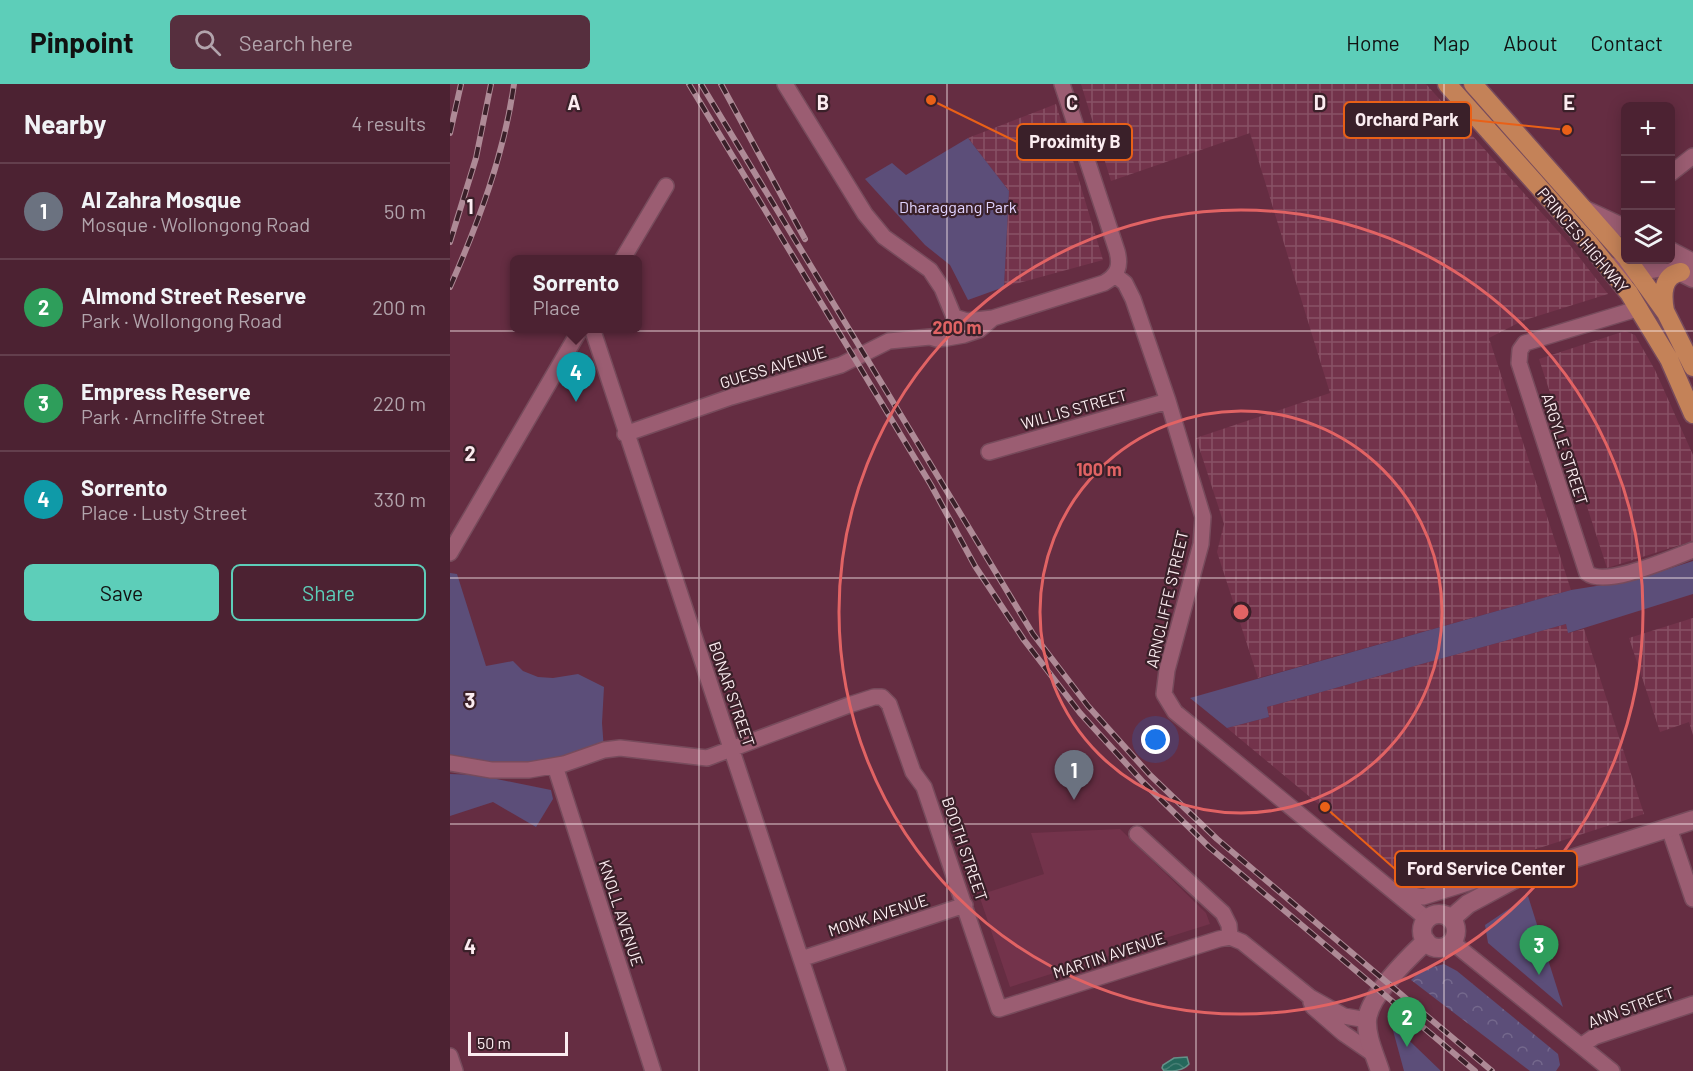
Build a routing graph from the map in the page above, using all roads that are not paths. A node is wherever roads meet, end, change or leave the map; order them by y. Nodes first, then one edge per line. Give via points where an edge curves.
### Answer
1 (785, 84) edge
2 (1062, 84) edge
3 (1447, 84) edge
4 (1473, 84) edge
5 (1693, 156) edge
6 (1675, 171) edge
7 (666, 186) dead end
8 (1585, 210) junction
9 (1621, 227) edge
10 (1621, 251) edge
11 (625, 255) edge
12 (1675, 255) edge
13 (1631, 264) edge
14 (1632, 264) edge
15 (1641, 264) edge
16 (1609, 266) junction
17 (1689, 271) edge
18 (1115, 275) junction
19 (1640, 308) junction
20 (1666, 313) junction
21 (954, 317) junction
22 (993, 318) junction
23 (578, 333) edge
24 (594, 333) edge
25 (930, 337) junction
26 (1693, 367) edge
27 (1168, 401) junction
28 (1693, 414) edge
29 (625, 434) junction
30 (990, 452) dead end
31 (1693, 550) edge
32 (450, 553) edge
33 (731, 747) junction
34 (450, 763) edge
35 (555, 766) junction
36 (1693, 820) edge
37 (1669, 828) junction
38 (1137, 834) dead end
39 (1522, 874) junction
40 (1395, 890) junction
41 (1693, 899) edge
42 (965, 905) junction
43 (1452, 918) junction
44 (1427, 919) junction
45 (1230, 937) junction
46 (1426, 941) junction
47 (1452, 942) junction
48 (801, 959) junction
49 (1310, 997) junction
50 (1693, 1004) edge
51 (999, 1009) joint
52 (1367, 1020) junction
53 (1581, 1046) junction
54 (450, 1056) edge
55 (1377, 1063) edge
56 (455, 1071) edge
57 (653, 1071) edge
58 (838, 1071) edge
59 (1612, 1071) edge

1 - 21 street via 865,214 884,237 930,270
2 - 18 street via 1117,251
3 - 16 highway, PRINCES HIGHWAY
4 - 8 highway, PRINCES HIGHWAY
5 - 6 street
7 - 11 street
8 - 9 street
8 - 10 highway, PRINCES HIGHWAY
12 - 17 street
13 - 16 street via 1629,273
14 - 20 highway, PRINCES HIGHWAY
15 - 17 street
16 - 19 highway, PRINCES HIGHWAY
17 - 20 highway via 1673,273 1665,282
18 - 22 street, GUESS AVENUE via 1104,283
18 - 27 street, ARNCLIFFE STREET via 1125,283 1133,300
19 - 28 highway, PRINCES HIGHWAY via 1670,359
19 - 31 street, ARGYLE STREET via 1525,343 1519,363 1587,573 1596,578 1606,577
20 - 26 highway, PRINCES HIGHWAY
21 - 22 street, GUESS AVENUE via 967,321
21 - 25 street
22 - 25 street, GUESS AVENUE via 979,330 964,335
23 - 32 street
24 - 29 street, BONAR STREET
25 - 29 street, GUESS AVENUE via 889,341 840,365
27 - 30 street, WILLIS STREET
27 - 40 street, ARNCLIFFE STREET via 1203,517 1201,544 1164,694 1175,712
29 - 33 street, BONAR STREET
33 - 35 street via 707,758 620,748
33 - 42 street, BOOTH STREET via 882,697 889,704 913,772 924,787
33 - 48 street, BONAR STREET
34 - 35 street via 491,770
35 - 57 street, KNOLL AVENUE
36 - 37 street
37 - 39 street
37 - 41 street
38 - 45 street via 1223,913
39 - 40 street via 1474,881 1423,897
39 - 43 street via 1468,904
40 - 44 street, ARNCLIFFE STREET
42 - 48 street, MONK AVENUE
42 - 51 street, BOOTH STREET
43 - 44 street via 1437,914
43 - 47 street via 1456,928
44 - 46 street via 1422,932
45 - 49 street via 1242,942
45 - 51 street, MARTIN AVENUE
46 - 47 street via 1438,948
46 - 52 street via 1399,968 1372,1005
47 - 53 street
48 - 58 street, BONAR STREET
49 - 52 street via 1344,1016
49 - 55 street via 1313,1007
50 - 53 street, ANN STREET via 1594,1037
52 - 55 street
53 - 59 street
54 - 56 street

